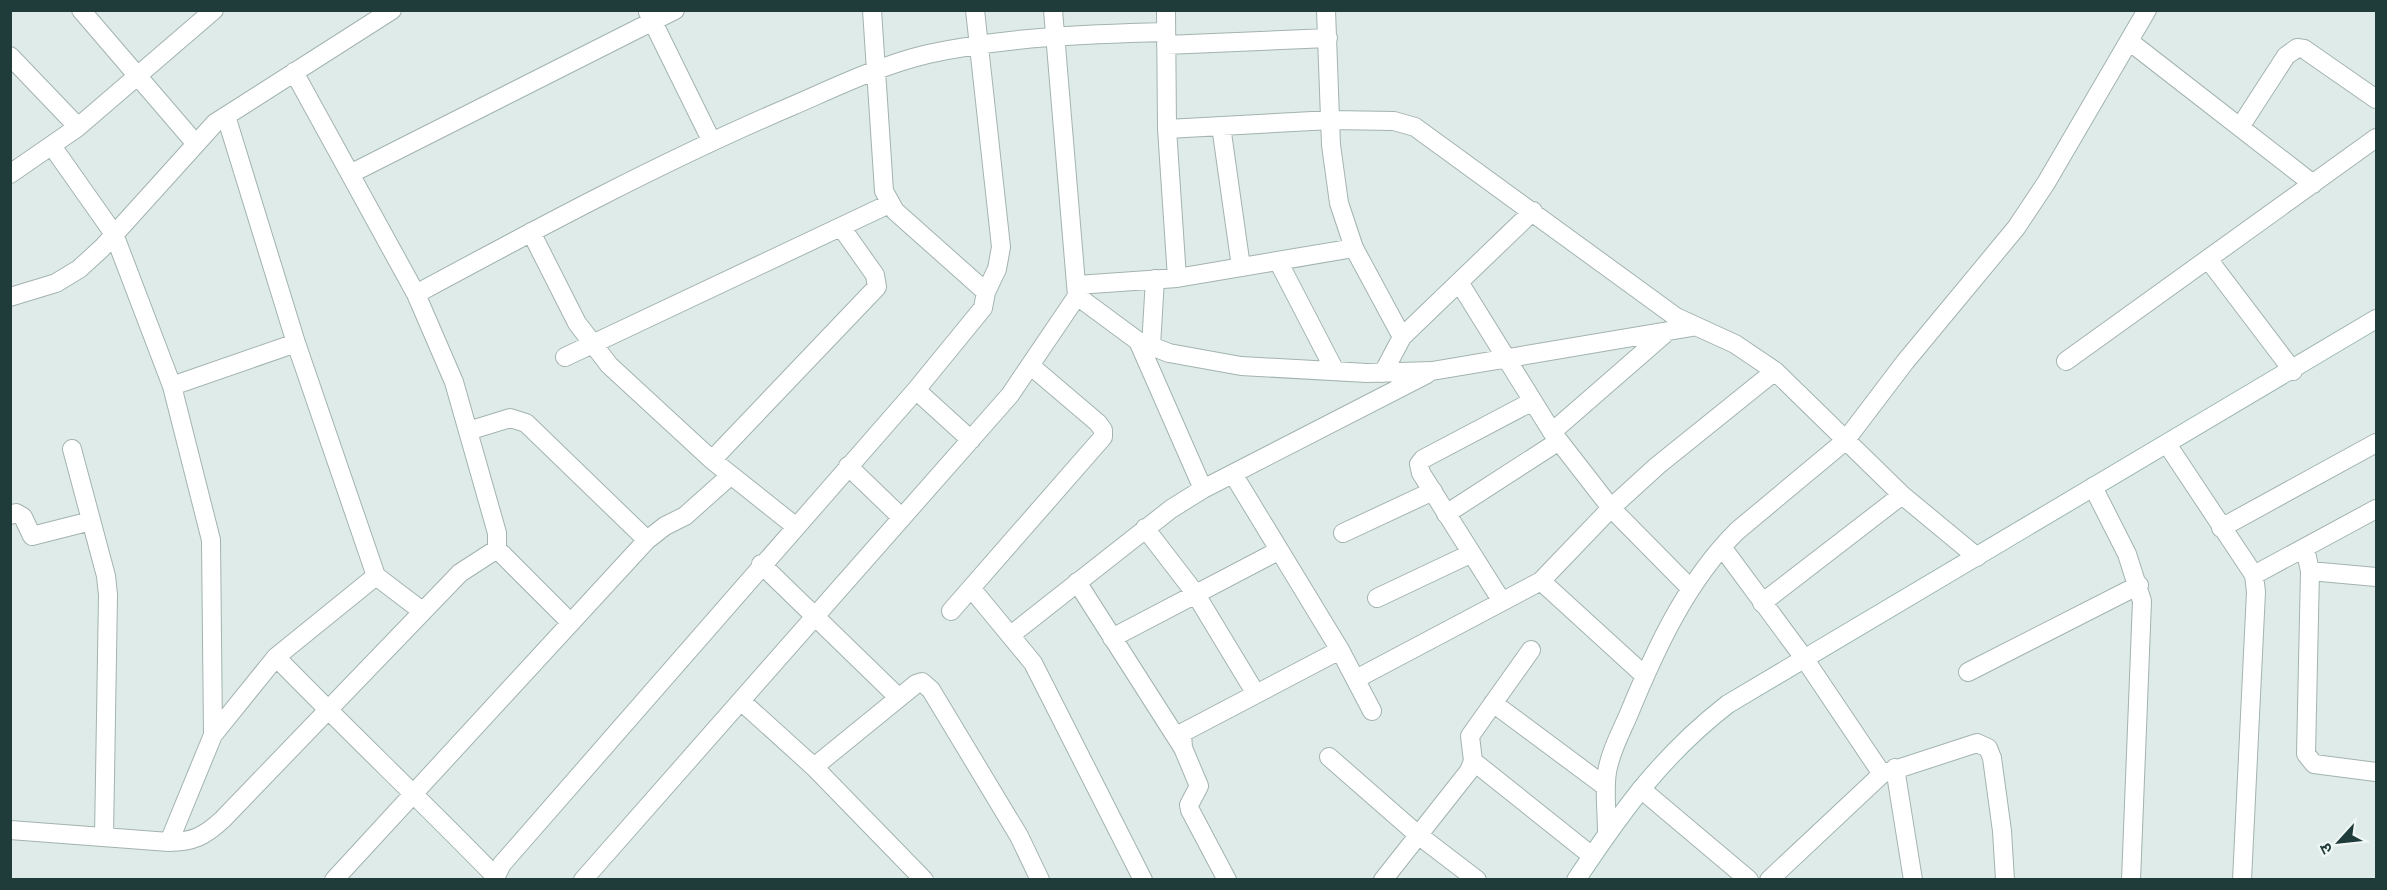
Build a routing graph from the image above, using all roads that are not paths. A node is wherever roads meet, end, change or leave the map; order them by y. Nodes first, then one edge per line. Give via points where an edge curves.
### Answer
1 (81, 10) edge
2 (214, 10) edge
3 (392, 10) edge
4 (675, 10) edge
5 (872, 10) edge
6 (975, 10) edge
7 (1053, 10) edge
8 (1166, 10) edge
9 (1326, 10) edge
10 (2147, 10) edge
11 (650, 16) edge
12 (1055, 35) junction
13 (1166, 38) junction
14 (1328, 38) junction
15 (2129, 41) junction
16 (979, 45) junction
17 (10, 56) edge
18 (878, 70) junction
19 (294, 72) junction
20 (135, 76) junction
21 (2376, 99) edge
22 (226, 116) junction
23 (1331, 120) junction
24 (1221, 126) junction
25 (78, 127) junction
26 (2240, 127) junction
27 (1167, 129) junction
28 (2376, 138) edge
29 (711, 140) junction
30 (196, 144) junction
31 (52, 146) junction
32 (10, 174) edge
33 (350, 174) junction
34 (2313, 184) junction
35 (889, 204) junction
36 (1533, 211) junction
37 (841, 227) junction
38 (531, 232) junction
39 (114, 234) junction
40 (1354, 248) junction
41 (2208, 259) junction
42 (1278, 261) junction
43 (1241, 267) junction
44 (1177, 278) junction
45 (1155, 279) junction
46 (1459, 282) junction
47 (1077, 291) junction
48 (986, 292) junction
49 (416, 294) junction
50 (10, 297) edge
51 (2376, 319) edge
52 (1692, 327) junction
53 (1668, 331) junction
54 (1402, 337) junction
55 (296, 343) junction
56 (592, 344) junction
57 (1144, 344) junction
58 (565, 357) dead end
59 (1507, 360) junction
60 (2066, 362) dead end
61 (1032, 366) junction
62 (1335, 371) junction
63 (1432, 371) junction
64 (1775, 371) junction
65 (2293, 371) junction
66 (1383, 373) junction
67 (172, 386) junction
68 (916, 390) junction
69 (1533, 401) junction
70 (468, 431) junction
71 (1555, 436) junction
72 (970, 440) junction
73 (1845, 441) junction
74 (2376, 443) edge
75 (2167, 444) junction
76 (72, 449) dead end
77 (712, 460) junction
78 (848, 466) junction
79 (1233, 474) junction
80 (730, 475) junction
81 (2093, 487) junction
82 (1203, 489) junction
83 (1433, 491) junction
84 (1902, 495) junction
85 (1611, 508) junction
86 (2376, 510) edge
87 (1446, 514) junction
88 (10, 515) edge
89 (902, 518) junction
90 (91, 521) junction
91 (795, 526) junction
92 (1145, 528) junction
93 (2221, 528) junction
94 (1343, 533) dead end
95 (647, 540) junction
96 (1722, 547) junction
97 (2305, 548) junction
98 (497, 549) junction
99 (1278, 551) junction
100 (1470, 554) junction
101 (1977, 557) junction
102 (761, 564) junction
103 (2310, 571) junction
104 (2254, 575) junction
105 (376, 576) junction
106 (2376, 577) edge
107 (1541, 581) junction
108 (1077, 582) junction
109 (2139, 585) junction
110 (971, 588) junction
111 (1691, 589) junction
112 (1195, 593) junction
113 (1377, 598) dead end
114 (1501, 600) junction
115 (1762, 603) junction
116 (422, 611) junction
117 (951, 611) dead end
118 (815, 617) junction
119 (571, 623) junction
120 (1011, 634) junction
121 (1112, 638) junction
122 (1340, 650) junction
123 (1531, 650) dead end
124 (276, 657) junction
125 (1804, 658) junction
126 (1968, 672) dead end
127 (1644, 675) junction
128 (1356, 679) junction
129 (1256, 694) junction
130 (899, 698) junction
131 (741, 701) junction
132 (1494, 703) junction
133 (326, 709) junction
134 (1372, 711) dead end
135 (213, 735) junction
136 (1183, 748) junction
137 (1329, 757) dead end
138 (1473, 761) junction
139 (814, 767) junction
140 (1888, 771) junction
141 (2376, 772) edge
142 (1606, 787) junction
143 (1641, 789) junction
144 (415, 794) junction
145 (10, 830) edge
146 (1607, 832) junction
147 (1417, 834) junction
148 (104, 837) junction
149 (168, 842) junction
150 (1592, 856) junction
151 (494, 878) edge
152 (1137, 878) edge
153 (334, 879) edge
154 (583, 879) edge
155 (924, 879) edge
156 (1040, 879) edge
157 (1227, 879) edge
158 (1383, 879) edge
159 (1477, 879) edge
160 (1576, 879) edge
161 (1749, 879) edge
162 (1769, 879) edge
163 (1913, 879) edge
164 (2005, 879) edge
165 (2131, 879) edge
166 (2242, 879) edge

1 - 20 street
2 - 20 street
3 - 19 street
4 - 11 street
5 - 18 street
6 - 16 street
7 - 12 street
8 - 13 street
9 - 14 street
10 - 15 street
11 - 29 street
11 - 33 street
12 - 13 street
12 - 16 street
12 - 47 street
13 - 14 street
13 - 27 street
14 - 23 street
15 - 26 street
15 - 73 street via 2016,228
16 - 18 street via 927,54
16 - 48 street via 1001,247 997,269
17 - 25 street
18 - 29 street
18 - 35 street via 884,191
19 - 22 street
19 - 33 street
20 - 25 street
20 - 30 street
21 - 26 street via 2297,48 2286,56
22 - 30 street
22 - 55 street
23 - 24 street
23 - 36 street via 1394,121 1415,127
23 - 40 street via 1339,203
24 - 27 street
24 - 43 street
25 - 31 street
26 - 34 street
27 - 44 street
28 - 34 street
29 - 38 street
30 - 39 street
31 - 32 street
31 - 39 street
33 - 49 street
34 - 41 street
35 - 37 street
35 - 48 street
36 - 46 street
36 - 52 street
37 - 56 street
37 - 77 street via 875,275 877,287
38 - 49 street
38 - 56 street via 577,323
39 - 50 street via 79,269 56,283
39 - 67 street
40 - 42 street
40 - 54 street
41 - 60 street
41 - 65 street
42 - 43 street
42 - 62 street
43 - 44 street
44 - 45 street
45 - 47 street
45 - 57 street
46 - 54 street
46 - 59 street
47 - 57 street
47 - 61 street
48 - 68 street via 983,308
49 - 70 street via 454,382
51 - 65 street
52 - 53 street
52 - 64 street via 1736,344
53 - 59 street
53 - 71 street
54 - 66 street
55 - 67 street
55 - 105 street
56 - 58 street
56 - 77 street
57 - 62 street via 1241,366
57 - 82 street
59 - 63 street
59 - 69 street
61 - 72 street
61 - 110 street via 1098,423 1103,437
62 - 66 street
63 - 66 street
63 - 79 street
64 - 73 street
64 - 85 street
65 - 75 street
67 - 135 street via 211,540
68 - 72 street
68 - 78 street
69 - 71 street
69 - 83 street via 1424,459 1419,468
70 - 95 street via 510,418 526,423
70 - 98 street via 497,533
71 - 85 street
71 - 87 street
72 - 89 street
73 - 84 street
73 - 96 street
74 - 93 street
75 - 81 street
75 - 93 street
76 - 90 street
77 - 80 street
78 - 89 street
78 - 91 street
79 - 82 street
79 - 99 street
80 - 91 street
80 - 95 street via 685,516
81 - 101 street
81 - 109 street
82 - 92 street
83 - 87 street
83 - 94 street
84 - 101 street
84 - 115 street
85 - 107 street
85 - 111 street
86 - 97 street
87 - 100 street
88 - 90 street via 23,517 32,536
89 - 118 street
90 - 148 street via 108,595
91 - 102 street
92 - 108 street
92 - 112 street
93 - 104 street
95 - 119 street
96 - 111 street
96 - 115 street
97 - 103 street
97 - 104 street
98 - 116 street via 460,573
98 - 119 street
99 - 112 street
99 - 122 street
100 - 113 street
100 - 114 street
101 - 125 street
102 - 118 street
102 - 151 street
103 - 106 street
103 - 141 street via 2306,754 2314,764
104 - 166 street
105 - 116 street
105 - 124 street
107 - 114 street
107 - 127 street
108 - 120 street
108 - 121 street
109 - 126 street
109 - 165 street via 2143,616
110 - 117 street
110 - 120 street
111 - 127 street
112 - 121 street
112 - 129 street
114 - 128 street
115 - 125 street
116 - 133 street
118 - 130 street
118 - 131 street
119 - 144 street
120 - 152 street via 1033,663
121 - 136 street
122 - 128 street
122 - 129 street
123 - 132 street
124 - 133 street
124 - 135 street
125 - 140 street
125 - 143 street via 1701,724
127 - 142 street via 1614,750
128 - 134 street
129 - 136 street via 1185,729
130 - 139 street
130 - 156 street via 922,682 931,690 1019,836
131 - 139 street
131 - 154 street
132 - 138 street via 1470,736
132 - 142 street
133 - 144 street
133 - 149 street via 210,831 188,842
135 - 149 street
136 - 157 street via 1199,786 1190,810
137 - 147 street
138 - 147 street
138 - 150 street
139 - 155 street
140 - 162 street
140 - 163 street
140 - 164 street via 1977,743 1988,748 2001,820
142 - 146 street
143 - 146 street
143 - 161 street
144 - 151 street
144 - 153 street
145 - 148 street
146 - 150 street
147 - 158 street
147 - 159 street
148 - 149 street
150 - 160 street

